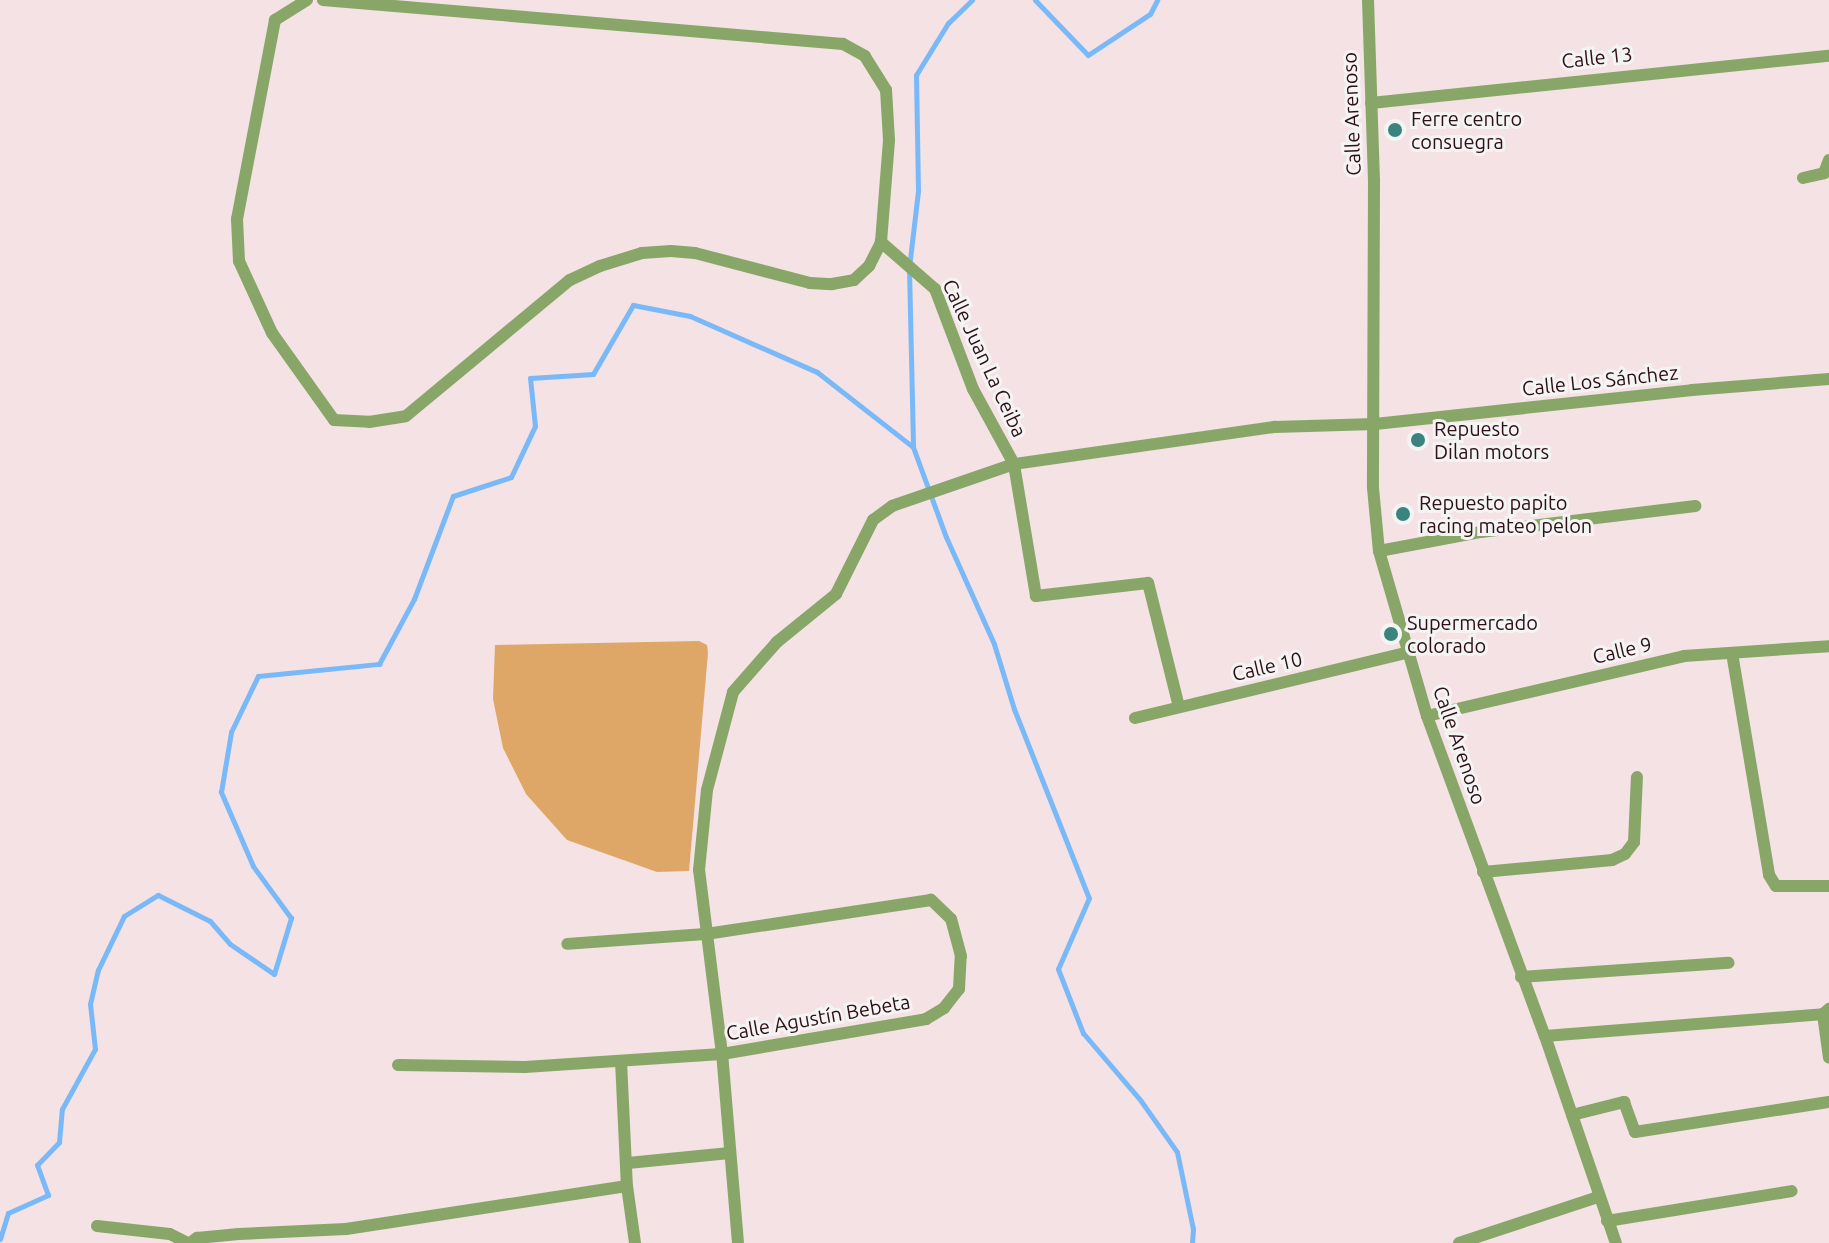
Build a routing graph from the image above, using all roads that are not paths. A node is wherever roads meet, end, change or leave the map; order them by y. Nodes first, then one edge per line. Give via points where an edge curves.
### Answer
1 (307, 0) edge
2 (323, 0) edge
3 (1368, 0) edge
4 (1829, 56) edge
5 (1371, 103) junction
6 (1829, 160) edge
7 (1803, 178) dead end
8 (881, 242) junction
9 (1829, 379) edge
10 (1375, 424) junction
11 (1014, 464) junction
12 (1695, 506) dead end
13 (1379, 551) junction
14 (1829, 646) edge
15 (1409, 652) junction
16 (1732, 653) junction
17 (1179, 707) junction
18 (1427, 716) junction
19 (1135, 718) dead end
20 (1637, 777) dead end
21 (1483, 872) junction
22 (1829, 886) edge
23 (705, 934) junction
24 (567, 944) dead end
25 (1729, 963) dead end
26 (1521, 977) junction
27 (1826, 1011) edge
28 (1545, 1036) junction
29 (722, 1054) junction
30 (1829, 1058) edge
31 (621, 1061) junction
32 (398, 1065) dead end
33 (1829, 1102) edge
34 (1572, 1115) junction
35 (730, 1153) junction
36 (628, 1163) junction
37 (627, 1186) junction
38 (1792, 1191) dead end
39 (1598, 1197) junction
40 (1607, 1221) junction
41 (97, 1226) dead end
42 (189, 1243) edge
43 (635, 1243) edge
44 (738, 1243) edge
45 (1459, 1243) edge
46 (1616, 1243) edge

1 - 8 street via 275,20 237,219 239,261 272,333 334,420 406,416 570,280 600,266 642,253 671,251 832,284 854,280 869,266
2 - 8 street via 843,44 865,56 886,90 889,140
3 - 5 street, Calle Arenoso
4 - 5 street, Calle 13
5 - 10 street, Calle Arenoso
6 - 7 street via 1824,173
8 - 11 street, Calle Juan La Ceiba via 935,289 973,389
9 - 10 street, Calle Los Sánchez
10 - 11 street, Calle Los Sánchez via 1275,427
10 - 13 street, Calle Arenoso via 1373,488
11 - 17 street, Calle Juan La Ceiba via 1036,596 1148,583
11 - 23 street, Calle Los Sánchez via 892,506 873,520 836,594 777,642 733,692 707,790 699,870
12 - 13 street via 1481,532
13 - 15 street, Calle Arenoso
14 - 16 street, Calle 9
15 - 17 street, Calle 10
15 - 18 street, Calle Arenoso
16 - 18 street, Calle 9 via 1684,656
16 - 22 street via 1769,875 1776,886
17 - 19 street, Calle 10
18 - 21 street, Calle Arenoso
20 - 21 street via 1634,842 1625,854 1612,860
21 - 26 street, Calle Arenoso
23 - 24 street, Calle Agustín Bebeta
23 - 29 street
23 - 29 street, Calle Agustín Bebeta via 931,900 951,919 961,956 959,989 926,1019
25 - 26 street
26 - 28 street, Calle Arenoso
27 - 28 street
27 - 30 street
28 - 34 street, Calle Arenoso
29 - 31 street, Calle Agustín Bebeta
29 - 35 street
31 - 32 street, Calle Agustín Bebeta via 525,1067
31 - 36 street
33 - 34 street via 1635,1132 1624,1102
34 - 39 street, Calle Arenoso
35 - 36 street
35 - 44 street
36 - 37 street
37 - 42 street via 346,1229 239,1234
37 - 43 street
38 - 40 street
39 - 40 street, Calle Arenoso
39 - 45 street
40 - 46 street, Calle Arenoso
41 - 42 street via 170,1234

